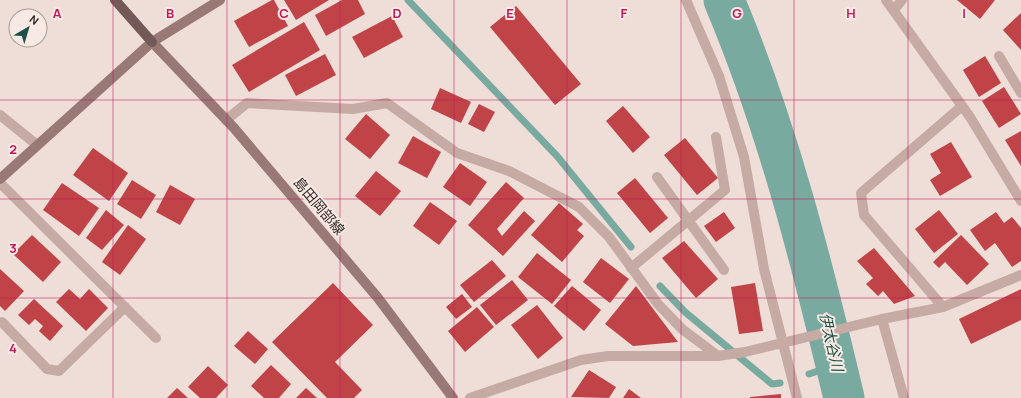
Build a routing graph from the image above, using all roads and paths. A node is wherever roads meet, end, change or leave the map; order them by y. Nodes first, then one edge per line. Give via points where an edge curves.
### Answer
1 (114, 0) edge
2 (220, 0) edge
3 (686, 0) edge
4 (886, 0) edge
5 (902, 0) edge
6 (894, 10) junction
7 (152, 42) junction
8 (999, 56) dead end
9 (1021, 93) edge
10 (962, 106) junction
11 (0, 115) edge
12 (226, 120) junction
13 (716, 137) dead end
14 (37, 146) junction
15 (657, 177) dead end
16 (0, 179) edge
17 (0, 183) edge
18 (1021, 201) edge
19 (688, 221) junction
20 (632, 268) junction
21 (724, 270) dead end
22 (1021, 275) edge
23 (125, 307) junction
24 (943, 307) junction
25 (882, 319) junction
26 (2, 322) dead end
27 (156, 338) dead end
28 (786, 343) junction
29 (718, 356) junction
30 (453, 398) edge
31 (470, 398) edge
32 (797, 398) edge
33 (904, 398) edge

1 - 7 main road
2 - 7 main road
3 - 28 street via 719,76 744,157 764,269
4 - 6 street
5 - 6 street
6 - 10 street
7 - 12 main road, 島田岡部線
7 - 14 main road
8 - 9 street
10 - 18 street
10 - 24 street via 862,193 864,215
11 - 14 street
12 - 20 street via 247,104 353,109 387,103 457,153 509,171 579,207 608,237
12 - 30 main road, 島田岡部線 via 378,298
13 - 19 street via 725,190
14 - 16 main road
15 - 19 street
17 - 23 street
19 - 20 street
19 - 21 street
20 - 29 street via 658,304 682,329
22 - 24 street
23 - 26 street via 59,370 47,369
23 - 27 street
24 - 25 street
25 - 28 street
25 - 33 street
28 - 29 street
28 - 32 street
29 - 31 street via 608,356 581,360

